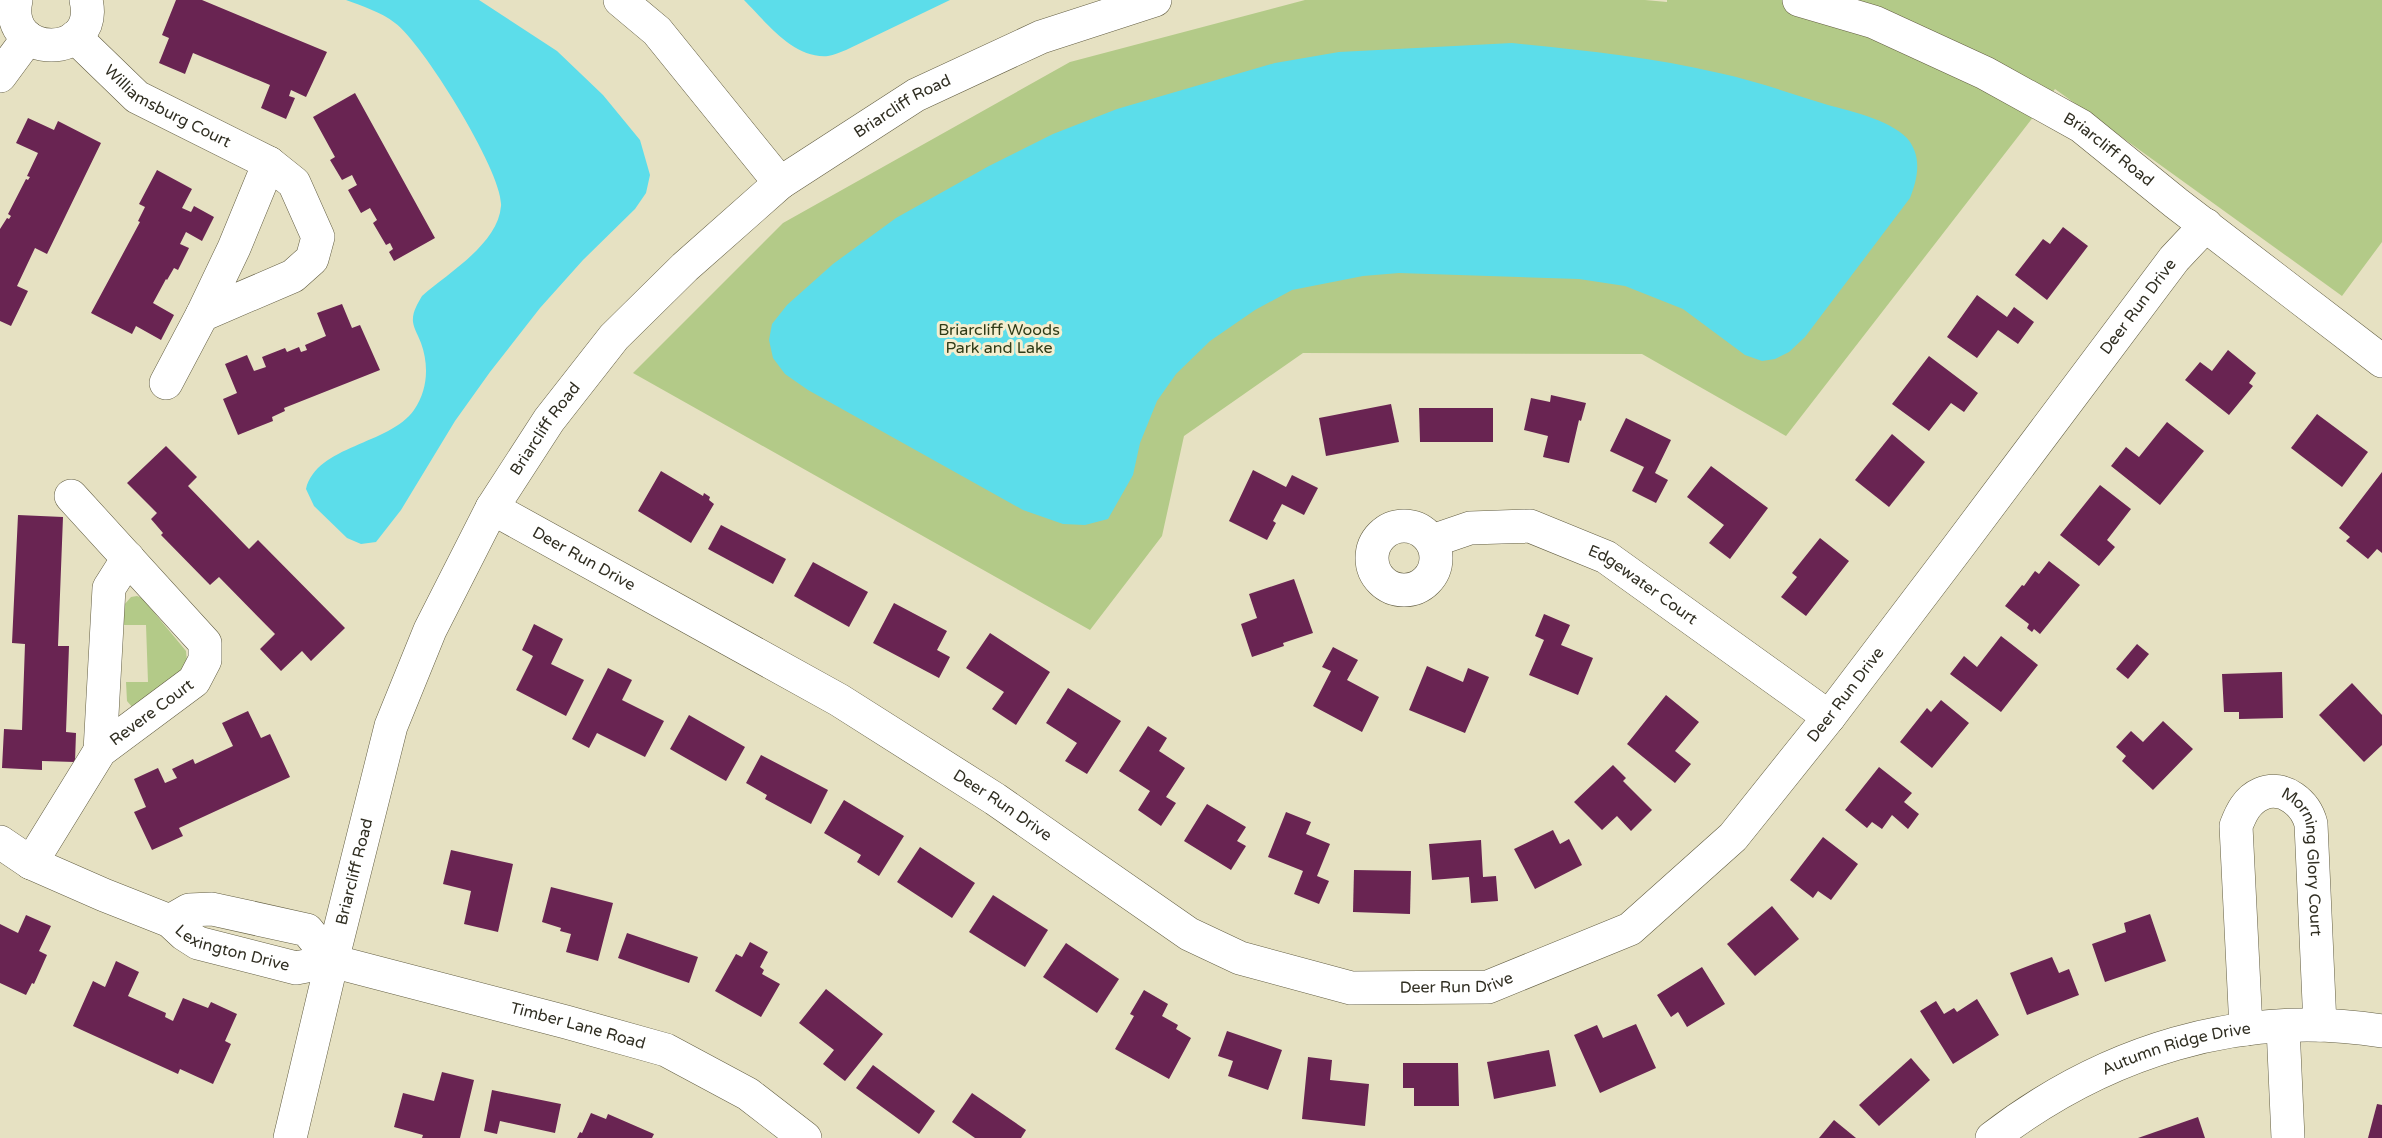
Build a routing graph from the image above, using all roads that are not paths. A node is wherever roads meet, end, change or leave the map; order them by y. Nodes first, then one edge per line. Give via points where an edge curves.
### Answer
1 (16, 0) edge
2 (86, 0) edge
3 (620, 0) edge
4 (1155, 0) edge
5 (1799, 0) edge
6 (75, 37) junction
7 (28, 38) junction
8 (0, 76) edge
9 (269, 163) junction
10 (780, 183) junction
11 (2206, 225) junction
12 (202, 315) junction
13 (2382, 361) edge
14 (165, 383) dead end
15 (71, 496) dead end
16 (492, 508) junction
17 (1432, 541) dead end
18 (128, 558) junction
19 (1829, 717) junction
20 (100, 751) junction
21 (0, 842) edge
22 (31, 863) junction
23 (332, 961) junction
24 (2320, 1025) junction
25 (2283, 1027) junction
26 (2247, 1029) junction
27 (2382, 1031) edge
28 (290, 1138) edge
29 (805, 1138) edge
30 (1992, 1138) edge
31 (2288, 1138) edge

1 - 7 street via 16,21
2 - 6 street via 86,22
3 - 10 street via 657,31
4 - 10 street, Briarcliff Road via 1041,37 916,95
5 - 11 street, Briarcliff Road via 1874,22 1985,73 2062,115
6 - 7 street via 49,46
6 - 9 street, Williamsburg Court via 137,97
7 - 8 street
9 - 12 street
9 - 12 street, Williamsburg Court via 294,183 318,237 312,259 293,276
10 - 16 street, Briarcliff Road via 685,267 614,337 549,420
11 - 13 street, Briarcliff Road
11 - 19 street, Deer Run Drive via 2174,259
12 - 14 street
15 - 18 street, Revere Court
16 - 19 street, Deer Run Drive via 839,700 995,799 1189,934 1240,958 1351,988 1488,987 1629,929 1733,837
16 - 23 street, Briarcliff Road via 430,630 391,726
17 - 19 street, Edgewater Court via 1470,528 1530,526 1606,557
18 - 20 street, Revere Court via 109,588
18 - 20 street, Revere Court via 205,643 205,660 194,681
20 - 22 street, Revere Court
21 - 22 street, Lexington Drive
22 - 23 street, Lexington Drive via 170,921 198,943 292,967
23 - 28 street, Briarcliff Road
23 - 29 street, Timber Lane Road via 666,1050 748,1094
24 - 25 street, Autumn Ridge Drive
24 - 26 street, Morning Glory Court via 2311,824 2300,802 2277,792 2262,793 2251,801 2241,811 2236,826
24 - 27 street, Autumn Ridge Drive
25 - 26 street, Autumn Ridge Drive
25 - 31 street
26 - 30 street, Autumn Ridge Drive via 2173,1045 2091,1075 2047,1099

